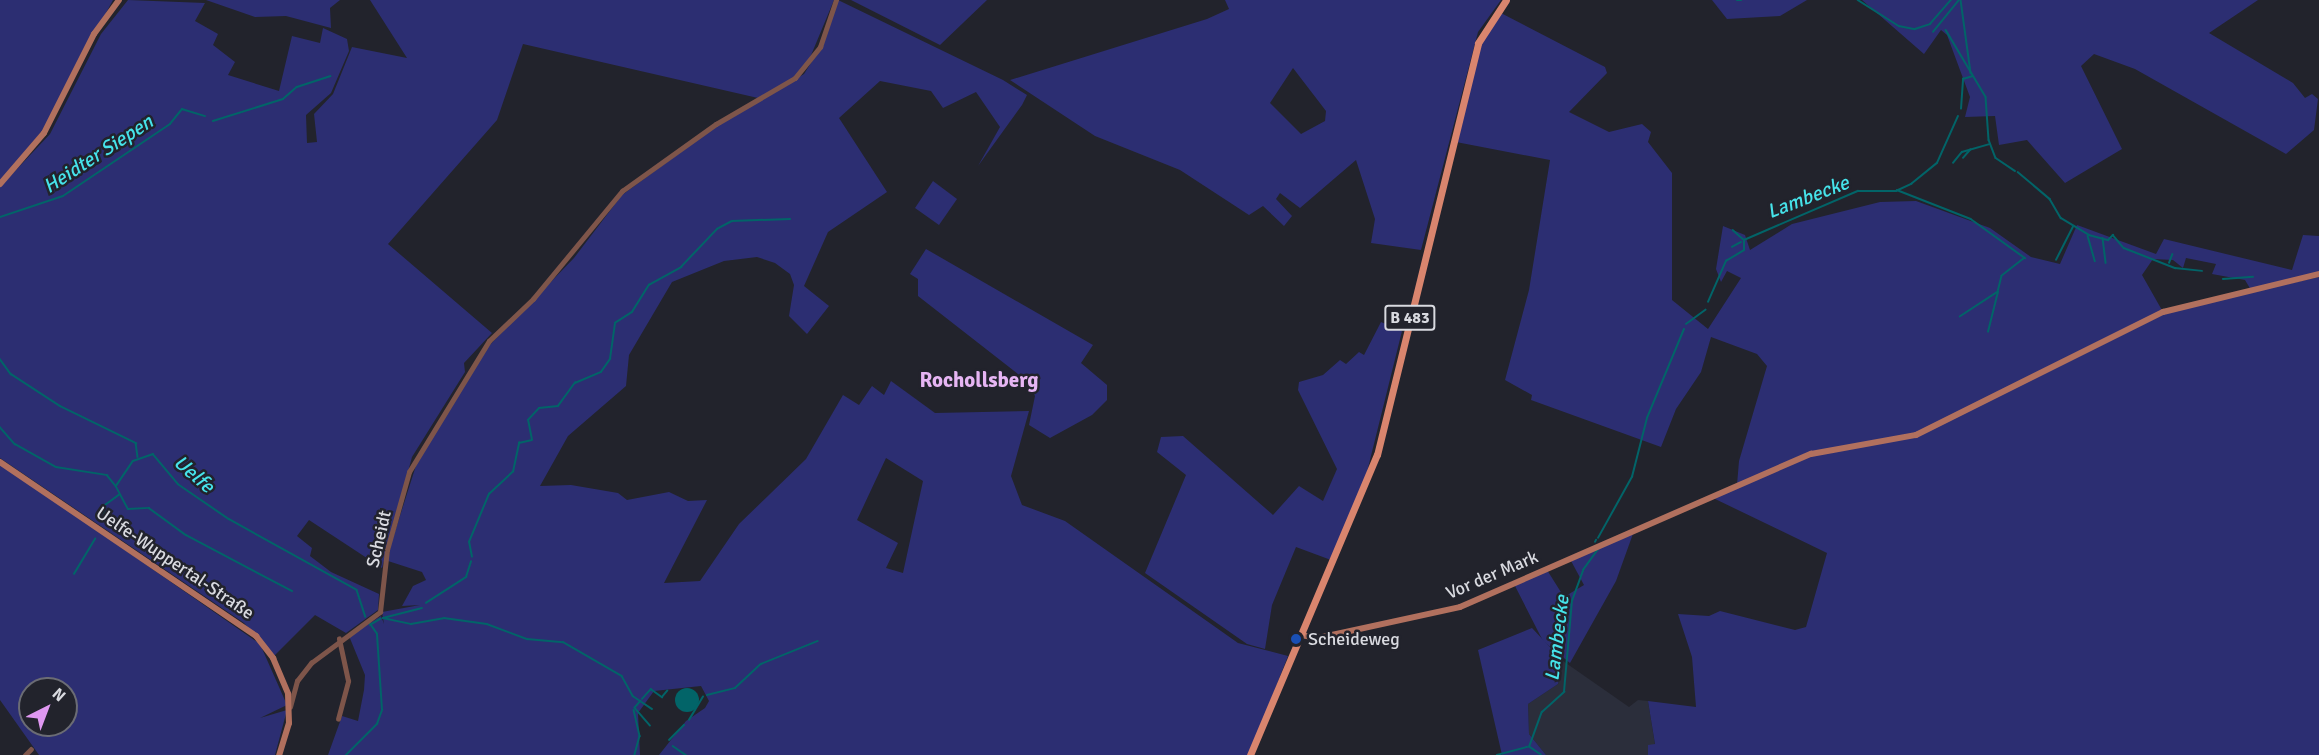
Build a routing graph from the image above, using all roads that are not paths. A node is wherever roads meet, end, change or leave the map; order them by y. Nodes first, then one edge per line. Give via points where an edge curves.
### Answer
1 (119, 0) edge
2 (836, 0) edge
3 (1506, 0) edge
4 (0, 184) edge
5 (2319, 274) edge
6 (0, 462) edge
7 (1301, 635) junction
8 (339, 639) junction
9 (290, 707) junction
10 (338, 719) dead end
11 (31, 749) dead end
12 (25, 755) edge
13 (279, 755) edge
14 (1250, 755) edge

1 - 4 street via 88,44 44,132
2 - 8 street, Scheidt via 825,35 795,78 716,124 622,191 533,299 489,341 409,472 387,550 380,612
3 - 7 main road, B 483 via 1478,43 1377,455
5 - 7 street, Vor der Mark via 2163,312 1916,435 1811,454 1455,609 1313,638
6 - 9 street, Uelfe-Wuppertal-Straße via 248,629 273,658
7 - 14 main road, B 483
8 - 9 street via 301,675
8 - 10 street via 348,681
9 - 13 street
11 - 12 street

